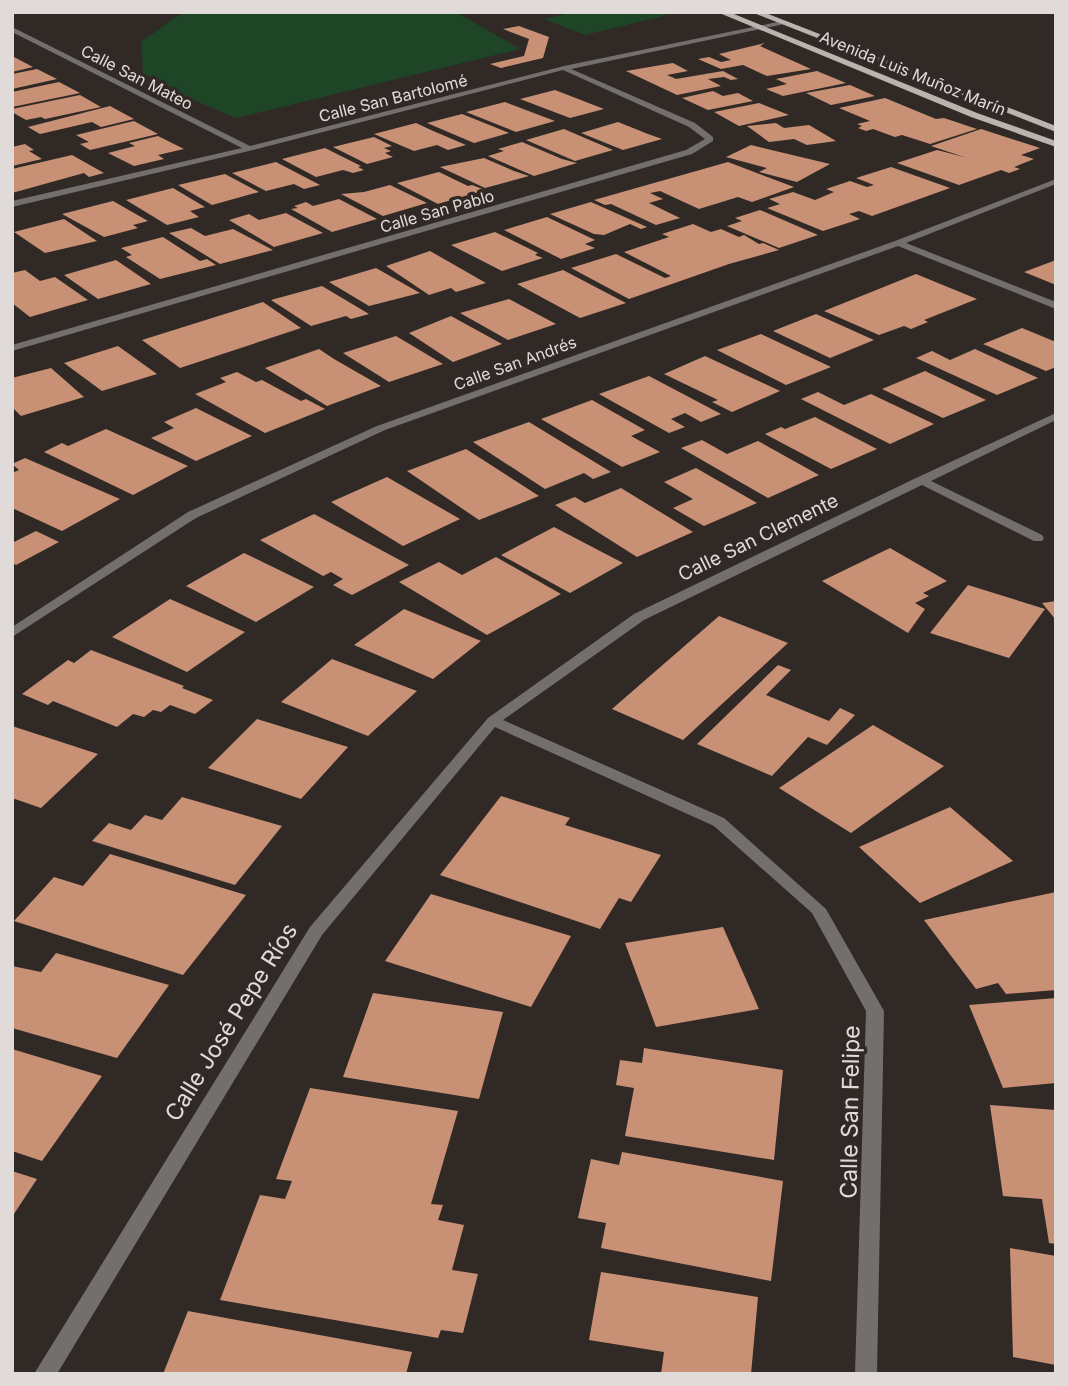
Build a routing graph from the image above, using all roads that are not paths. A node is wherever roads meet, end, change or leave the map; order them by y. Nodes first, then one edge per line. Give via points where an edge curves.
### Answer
1 (721, 12) edge
2 (755, 12) edge
3 (782, 23) junction
4 (760, 28) junction
5 (12, 29) edge
6 (564, 68) junction
7 (1056, 129) edge
8 (1056, 144) edge
9 (249, 149) junction
10 (1056, 181) edge
11 (12, 204) edge
12 (898, 243) junction
13 (1056, 306) edge
14 (12, 348) edge
15 (1056, 416) edge
16 (920, 480) junction
17 (1038, 538) dead end
18 (12, 633) edge
19 (493, 721) junction
20 (45, 1374) edge
21 (866, 1374) edge

1 - 4 main road, Avenida Luis Muñoz Marín
2 - 3 main road, Avenida Luis Muñoz Marín
3 - 4 street, Calle San Bartolomé
3 - 7 main road, Avenida Luis Muñoz Marín
4 - 6 street, Calle San Bartolomé
4 - 8 main road, Avenida Luis Muñoz Marín
5 - 9 street, Calle San Mateo
6 - 9 street, Calle San Bartolomé
6 - 14 street, Calle San Pablo via 692,125 710,139 689,152
9 - 11 street, Calle San Bartolomé
10 - 12 street, Calle San Andrés
12 - 13 street
12 - 18 street, Calle San Andrés via 382,428 192,515
15 - 16 street, Calle San Clemente
16 - 17 street
16 - 19 street, Calle San Clemente via 639,617
19 - 20 street, Calle José Pepe Ríos via 316,931
19 - 21 street, Calle San Felipe via 719,822 825,920 875,1011

